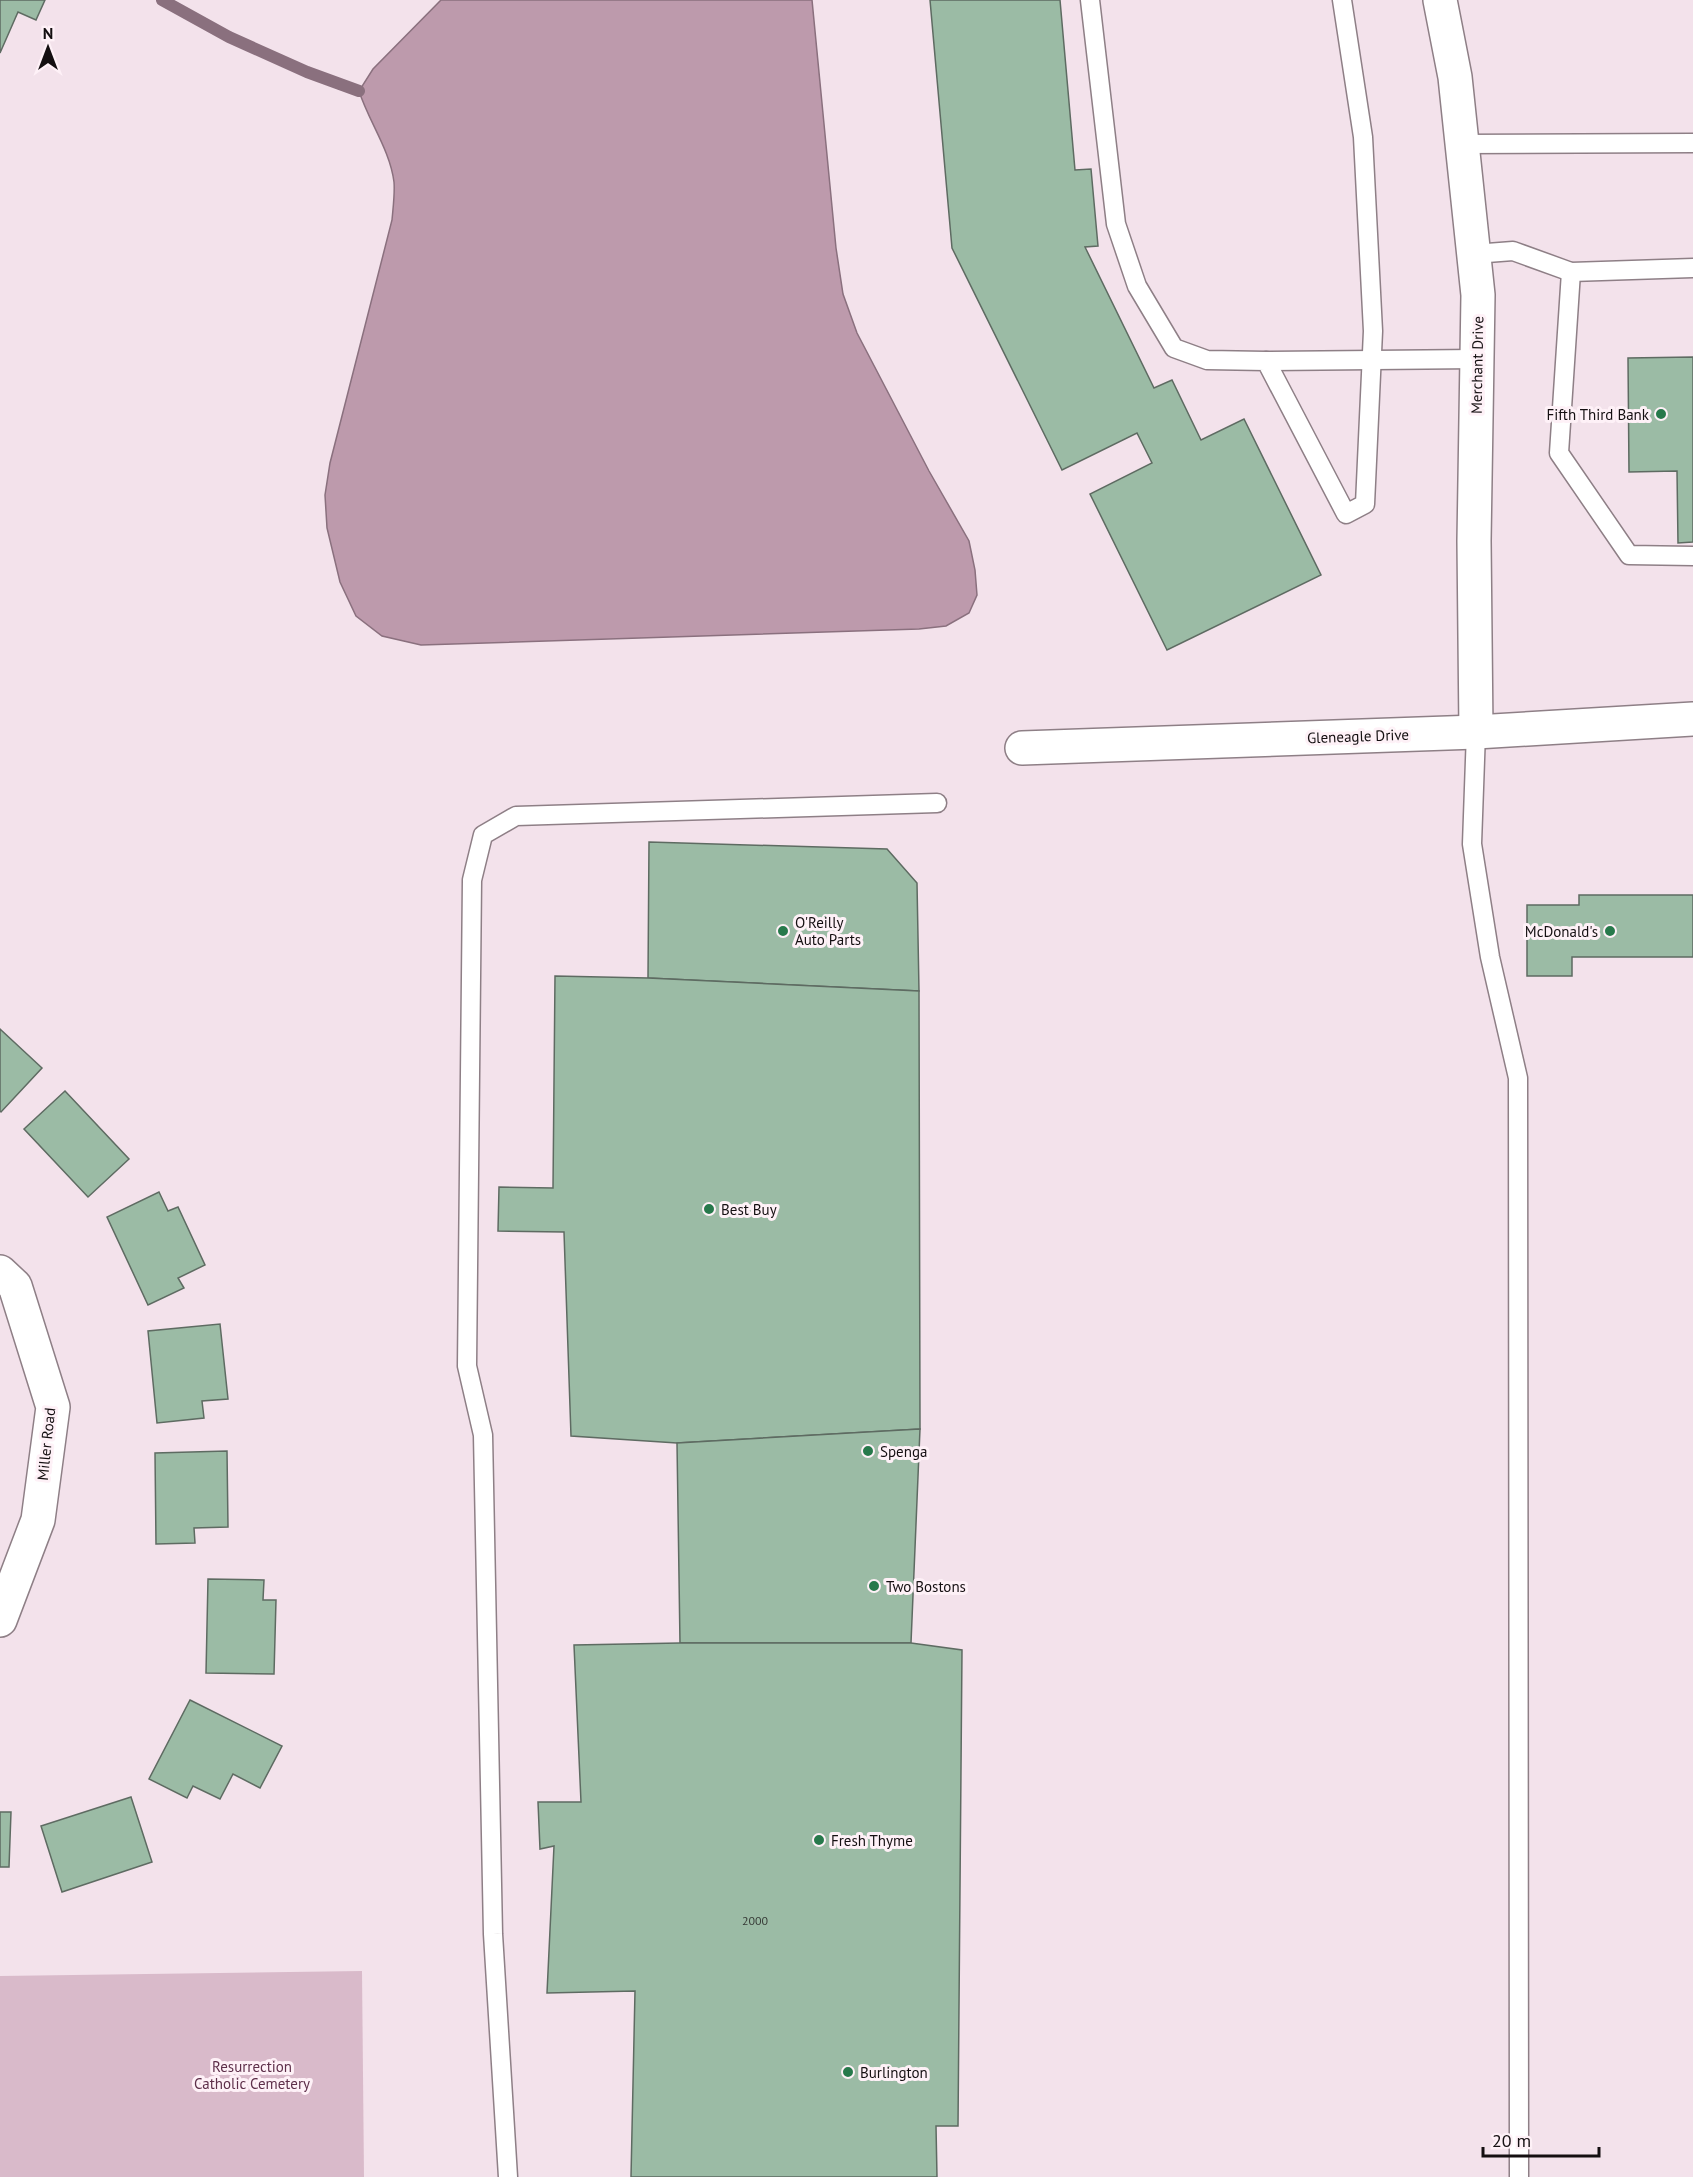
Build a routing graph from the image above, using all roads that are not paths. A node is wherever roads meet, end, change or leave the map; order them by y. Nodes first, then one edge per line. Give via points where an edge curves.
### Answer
1 (1090, 0) edge
2 (1342, 0) edge
3 (1440, 0) edge
4 (1693, 143) edge
5 (1462, 144) junction
6 (1474, 254) junction
7 (1693, 268) edge
8 (1571, 272) junction
9 (1372, 359) junction
10 (1477, 359) junction
11 (1266, 361) junction
12 (1693, 556) edge
13 (1693, 719) edge
14 (1476, 732) junction
15 (1022, 748) dead end
16 (937, 803) dead end
17 (0, 1272) edge
18 (0, 1620) edge
19 (508, 2177) edge
20 (1519, 2177) edge

1 - 11 lane via 1116,224 1137,286 1174,348 1207,360
2 - 9 lane via 1363,137
3 - 5 street, Merchant Drive via 1455,76
4 - 5 lane
5 - 6 street, Merchant Drive
6 - 8 lane via 1513,251
6 - 10 street, Merchant Drive
7 - 8 lane
8 - 12 lane via 1559,453 1629,555
9 - 10 lane
9 - 11 lane
9 - 11 lane via 1365,504 1346,514
10 - 14 street, Merchant Drive
13 - 14 street, Gleneagle Drive
14 - 15 street, Gleneagle Drive
14 - 20 lane via 1472,844 1490,957 1518,1078
16 - 19 lane via 516,816 483,835 472,880 467,1366 483,1435 493,1934
17 - 18 street, Miller Road via 15,1287 53,1407 38,1520

